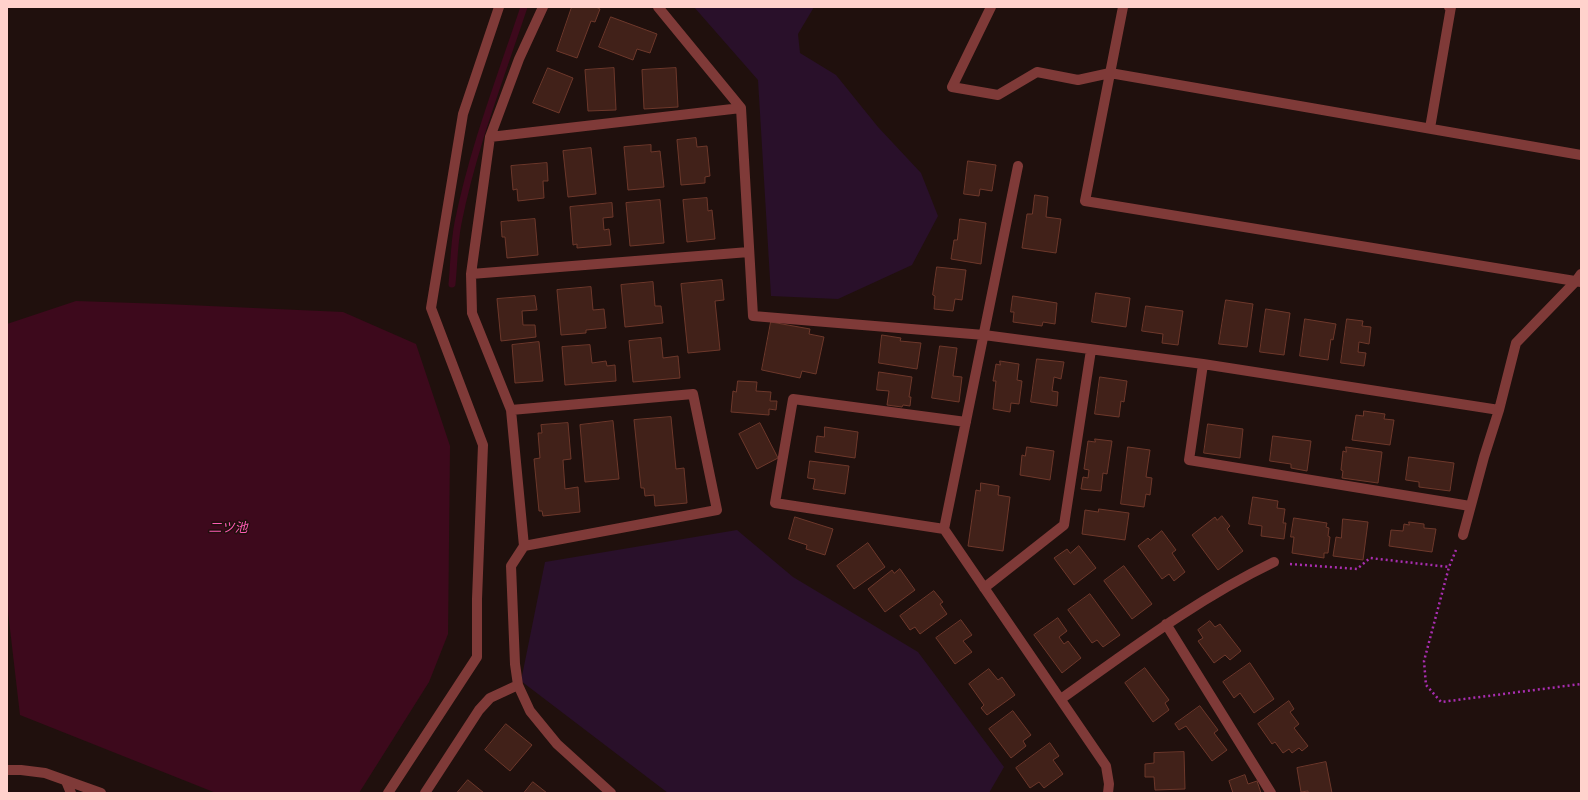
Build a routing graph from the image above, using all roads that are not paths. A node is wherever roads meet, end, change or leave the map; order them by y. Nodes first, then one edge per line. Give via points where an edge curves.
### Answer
1 (499, 7) edge
2 (543, 7) edge
3 (658, 7) edge
4 (991, 7) edge
5 (1123, 7) edge
6 (1450, 7) edge
7 (1110, 73) junction
8 (741, 108) junction
9 (1430, 128) junction
10 (490, 137) junction
11 (1581, 155) edge
12 (1018, 166) dead end
13 (749, 252) junction
14 (471, 274) junction
15 (1579, 279) edge
16 (984, 335) junction
17 (1091, 350) junction
18 (1203, 364) junction
19 (511, 410) junction
20 (1499, 410) junction
21 (966, 422) junction
22 (1470, 506) junction
23 (944, 529) junction
24 (1463, 535) road end
25 (524, 546) junction
26 (1274, 562) road end
27 (984, 588) junction
28 (1166, 624) junction
29 (518, 685) junction
30 (1061, 700) junction
31 (7, 770) edge
32 (66, 781) junction
33 (71, 793) edge
34 (101, 793) edge
35 (388, 793) edge
36 (425, 793) edge
37 (610, 793) edge
38 (1108, 793) edge
39 (1271, 793) edge

1 - 35 street via 463,114 430,308 483,445 477,657
2 - 10 street via 519,59
3 - 8 street
4 - 7 street via 952,87 998,96 1037,72 1078,80
5 - 7 street
6 - 9 street
7 - 9 street
7 - 15 street via 1084,200
8 - 10 street
8 - 13 street
9 - 11 street
10 - 14 street
12 - 16 street
13 - 14 street
13 - 16 street via 753,316
14 - 19 street via 472,313
15 - 20 street via 1516,343
16 - 17 street
16 - 21 street
17 - 18 street
17 - 27 street via 1064,525
18 - 20 street
18 - 22 street via 1189,460
19 - 25 street
19 - 25 street via 693,394 716,510
20 - 22 street
21 - 23 street
21 - 23 street via 792,399 775,503
22 - 24 street
23 - 27 street
25 - 29 street via 511,566
26 - 28 street via 1240,579
27 - 30 street
28 - 30 street
28 - 39 street
29 - 36 street via 490,698 479,710
29 - 37 street via 530,711 557,744
30 - 38 street via 1106,766
31 - 32 street via 45,773
32 - 33 street
32 - 34 street

